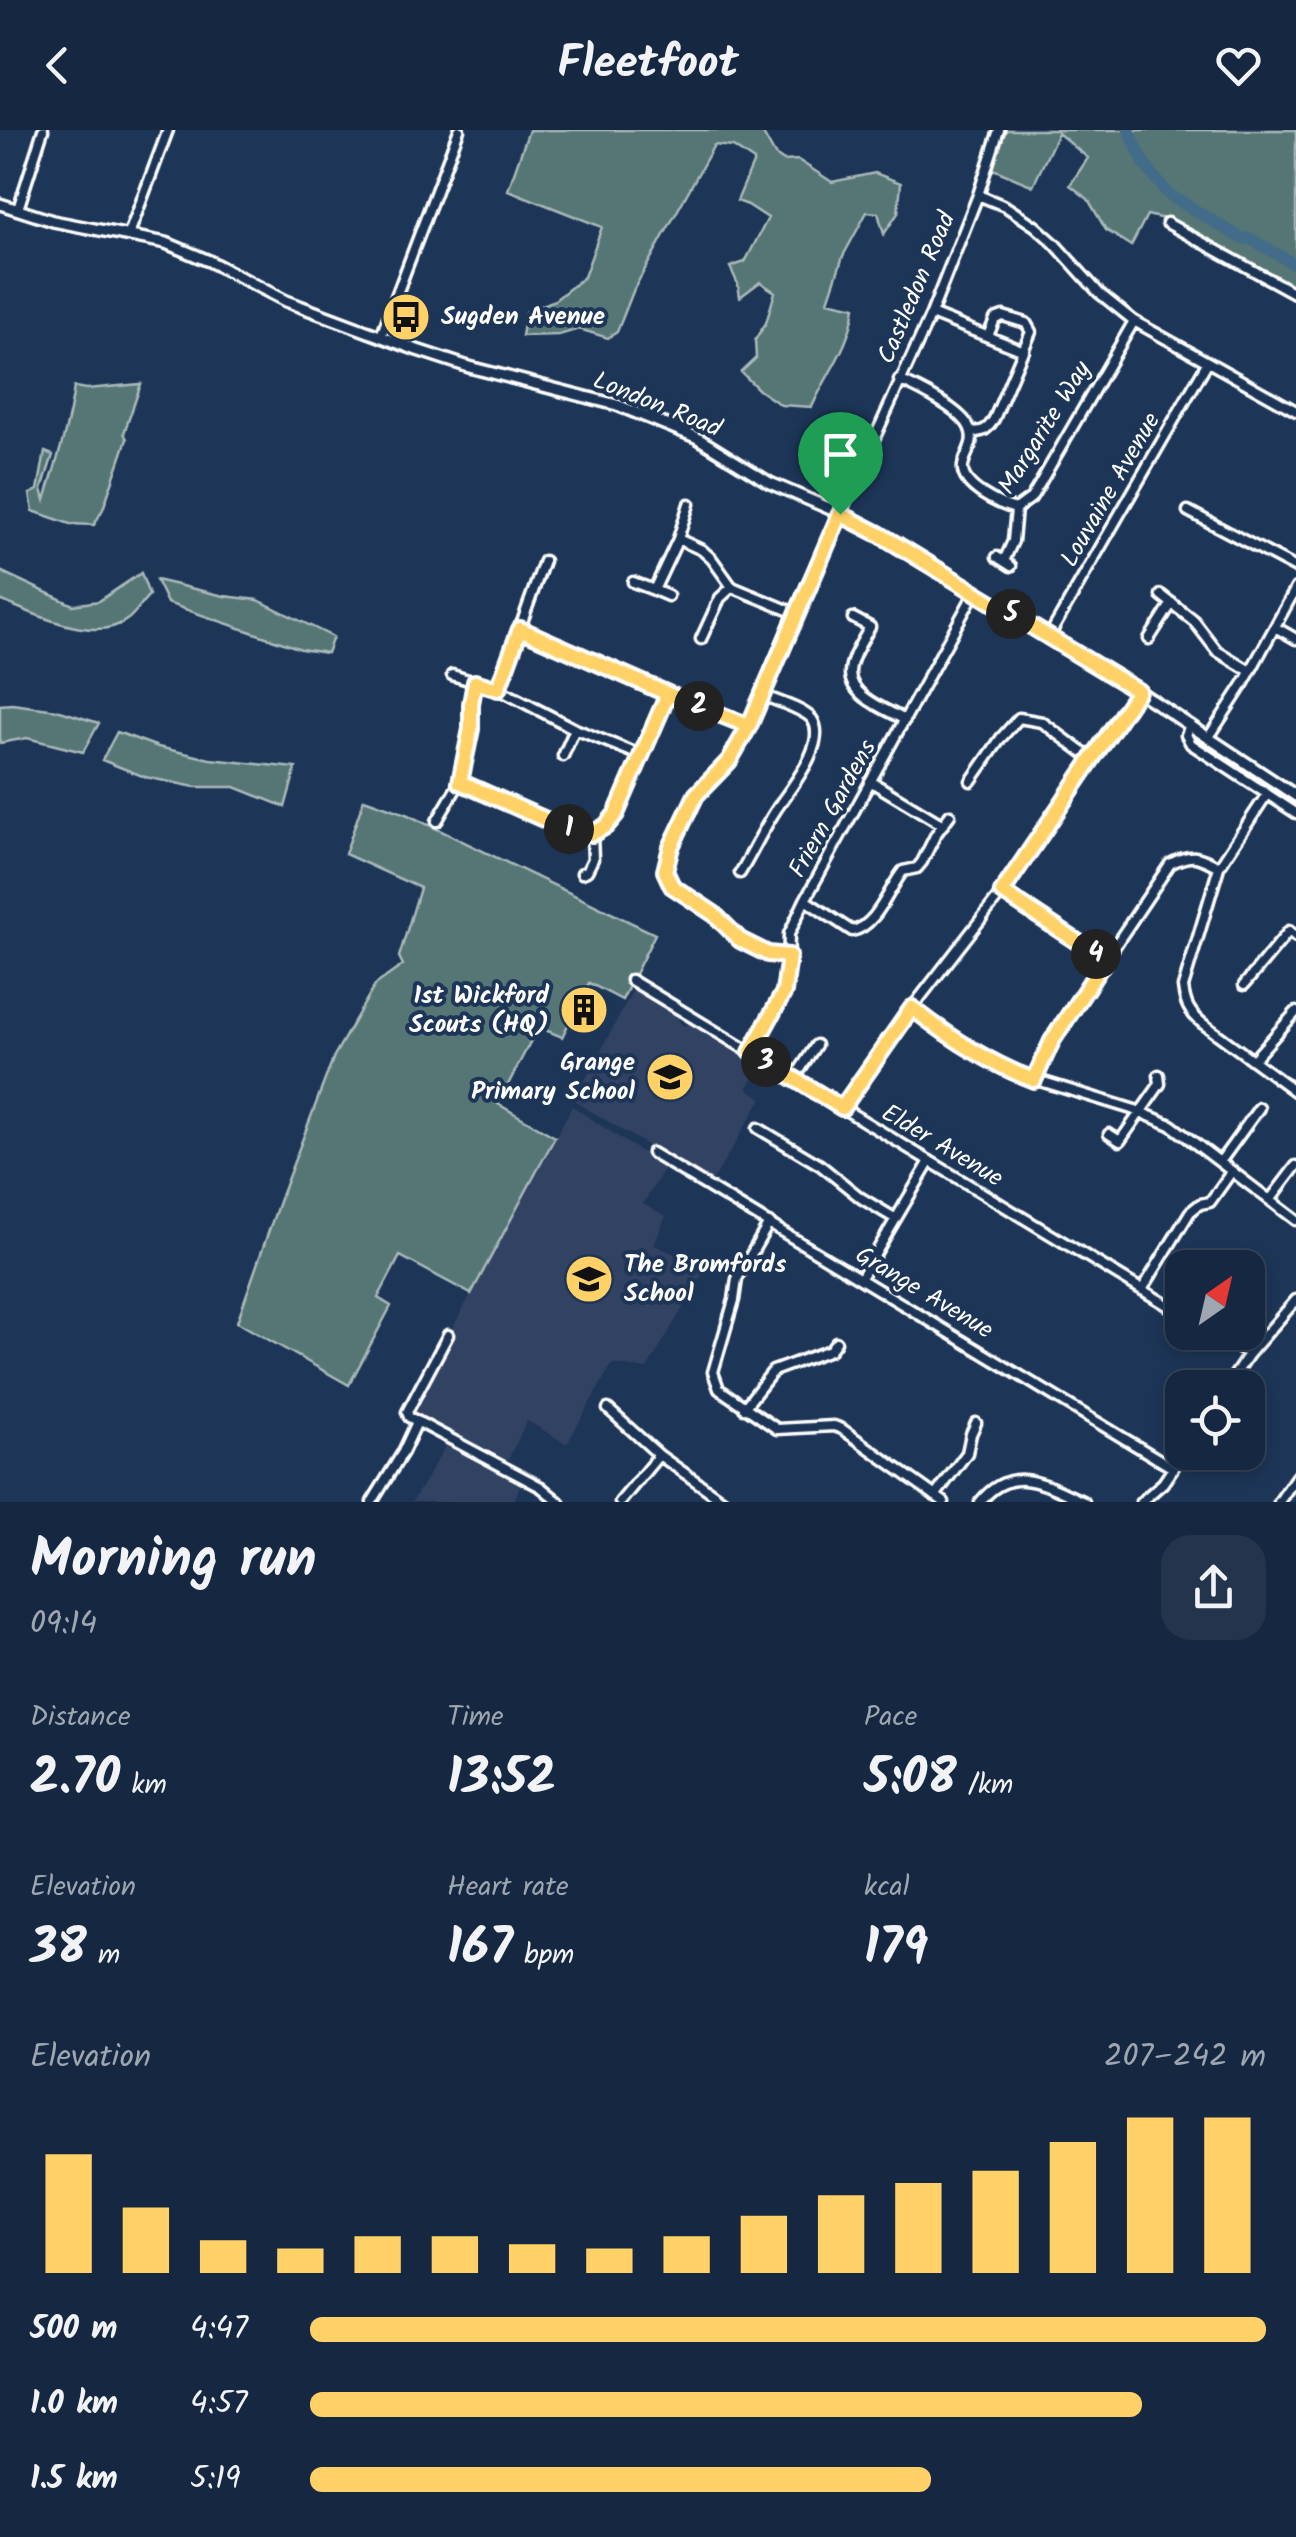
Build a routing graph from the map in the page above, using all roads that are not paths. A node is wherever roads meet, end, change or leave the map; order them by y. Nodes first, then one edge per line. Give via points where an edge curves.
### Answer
1 (42, 130) edge
2 (168, 130) edge
3 (459, 130) edge
4 (999, 130) edge
5 (978, 196) junction
6 (0, 204) edge
7 (18, 209) junction
8 (1167, 222) dead end
9 (129, 234) junction
10 (1296, 294) edge
11 (931, 314) junction
12 (1134, 321) junction
13 (381, 336) junction
14 (988, 336) junction
15 (1024, 351) junction
16 (1208, 363) junction
17 (899, 380) junction
18 (1296, 411) edge
19 (972, 432) junction
20 (690, 504) dead end
21 (1016, 509) junction
22 (1189, 511) dead end
23 (840, 514) junction
24 (685, 518) junction
25 (696, 522) dead end
26 (678, 539) junction
27 (544, 561) dead end
28 (1004, 561) dead end
29 (1296, 568) edge
30 (633, 582) dead end
31 (732, 587) junction
32 (1296, 588) edge
33 (654, 590) junction
34 (975, 592) junction
35 (1161, 595) dead end
36 (668, 596) dead end
37 (1172, 604) junction
38 (795, 613) junction
39 (853, 618) dead end
40 (695, 623) dead end
41 (870, 626) junction
42 (706, 628) junction
43 (1275, 628) junction
44 (520, 629) junction
45 (883, 633) dead end
46 (1048, 638) junction
47 (701, 639) dead end
48 (1148, 639) dead end
49 (1296, 639) edge
50 (1250, 671) junction
51 (452, 675) dead end
52 (475, 682) junction
53 (498, 689) junction
54 (1138, 691) junction
55 (668, 694) junction
56 (762, 695) junction
57 (472, 719) junction
58 (485, 719) dead end
59 (906, 720) junction
60 (1190, 724) junction
61 (749, 726) junction
62 (575, 729) junction
63 (1209, 736) junction
64 (640, 755) junction
65 (563, 756) dead end
66 (1092, 759) junction
67 (870, 781) junction
68 (971, 781) dead end
69 (460, 782) junction
70 (1267, 794) junction
71 (1296, 796) edge
72 (443, 812) junction
73 (1296, 814) edge
74 (950, 815) dead end
75 (452, 817) dead end
76 (437, 821) dead end
77 (943, 825) junction
78 (592, 834) junction
79 (747, 861) junction
80 (1218, 867) junction
81 (759, 868) dead end
82 (740, 872) dead end
83 (582, 873) dead end
84 (1002, 892) junction
85 (805, 900) junction
86 (1296, 937) edge
87 (789, 956) junction
88 (1105, 960) junction
89 (630, 980) dead end
90 (1244, 985) dead end
91 (912, 1008) junction
92 (1296, 1012) edge
93 (816, 1045) dead end
94 (751, 1052) junction
95 (1253, 1060) junction
96 (1159, 1075) dead end
97 (794, 1079) junction
98 (1034, 1080) junction
99 (1296, 1092) edge
100 (842, 1108) junction
101 (1259, 1108) dead end
102 (1141, 1112) junction
103 (758, 1128) dead end
104 (768, 1134) junction
105 (1109, 1134) dead end
106 (760, 1146) dead end
107 (652, 1153) dead end
108 (930, 1162) junction
109 (1220, 1162) junction
110 (1296, 1166) edge
111 (1232, 1171) junction
112 (1270, 1199) junction
113 (896, 1220) junction
114 (1296, 1220) edge
115 (769, 1223) junction
116 (861, 1278) junction
117 (1142, 1290) junction
118 (1296, 1300) edge
119 (1165, 1304) edge
120 (448, 1335) dead end
121 (836, 1342) dead end
122 (1241, 1350) edge
123 (1248, 1354) junction
124 (1238, 1370) edge
125 (744, 1408) junction
126 (608, 1410) dead end
127 (418, 1422) junction
128 (976, 1424) dead end
129 (659, 1454) junction
130 (1165, 1463) edge
131 (1173, 1470) edge
132 (1296, 1477) edge
133 (548, 1491) junction
134 (1150, 1494) junction
135 (934, 1496) junction
136 (372, 1502) edge
137 (541, 1502) edge
138 (559, 1502) edge
139 (620, 1502) edge
140 (725, 1502) edge
141 (944, 1502) edge
142 (980, 1502) edge
143 (1084, 1502) edge
144 (1141, 1502) edge
145 (1160, 1502) edge
146 (1279, 1502) edge

1 - 7 street
2 - 9 street
3 - 13 street
4 - 5 street, Castledon Road
5 - 11 street, Castledon Road
5 - 12 street via 1035,226
6 - 7 main road, London Road
7 - 9 main road, London Road
8 - 10 street
9 - 13 main road, London Road via 166,243 286,301
11 - 14 street
11 - 17 street, Castledon Road
12 - 16 street
12 - 21 street, Margarite Way via 1040,485
13 - 23 main road, London Road via 634,412 696,437 770,484
14 - 15 street
14 - 15 street via 998,316 1026,323 1032,332
15 - 19 street via 994,420
16 - 18 street
16 - 46 street, Louvaine Avenue
17 - 19 street via 963,417
17 - 23 street, Castledon Road
19 - 21 street via 963,465 968,482
20 - 24 street
21 - 28 street, Margarite Way
22 - 29 street
23 - 34 main road, London Road
23 - 38 street, Castledon Road
24 - 25 street
24 - 26 street
26 - 31 street via 702,550
26 - 33 street
27 - 44 street
30 - 33 street
31 - 38 street
31 - 42 street
32 - 43 street
33 - 36 street
34 - 46 main road, London Road
34 - 59 street, Friern Gardens
35 - 37 street
37 - 48 street
37 - 50 street via 1218,651
38 - 56 street, Castledon Road
39 - 41 street
40 - 42 street
41 - 45 street
41 - 59 street via 852,663 854,686
42 - 47 street
43 - 49 street
43 - 50 street
44 - 53 street
44 - 55 street
46 - 54 main road, London Road
50 - 63 street
51 - 52 street
52 - 53 street
52 - 57 street
53 - 62 street
54 - 60 main road, London Road
54 - 66 street
55 - 61 street
55 - 64 street
56 - 61 street, Castledon Road
56 - 79 street via 806,714 815,744
57 - 58 street
57 - 69 street
59 - 67 street, Friern Gardens
60 - 63 main road, London Road
60 - 70 street via 1191,744
61 - 87 street, Castledon Road via 729,761 696,795 665,871 672,886 740,940
62 - 64 street
62 - 65 street
63 - 71 main road, London Road
64 - 78 street via 618,809
66 - 68 street via 1042,722 1019,718
66 - 84 street
67 - 77 street
67 - 85 street, Friern Gardens
69 - 72 street
69 - 78 street
70 - 73 street
70 - 80 street
72 - 75 street
72 - 76 street
74 - 77 street
77 - 85 street via 918,868 903,872 859,930
78 - 83 street via 593,859
79 - 81 street
79 - 82 street
80 - 88 street via 1196,856 1170,864
80 - 95 street via 1184,1000 1202,1024
84 - 88 street
84 - 91 street
85 - 87 street, Friern Gardens via 788,934
86 - 90 street via 1289,931
87 - 94 street, Friern Gardens via 784,992
88 - 98 street
89 - 94 street, Elder Avenue
91 - 98 street via 948,1036
91 - 100 street
92 - 95 street
93 - 97 street
94 - 97 street, Elder Avenue
95 - 99 street
96 - 102 street
97 - 100 street, Elder Avenue
98 - 102 street
100 - 108 street, Elder Avenue
101 - 109 street
102 - 105 street via 1120,1141
102 - 109 street via 1171,1125
103 - 104 street
104 - 106 street
104 - 113 street
107 - 115 street, Grange Avenue
108 - 113 street
108 - 117 street, Elder Avenue
109 - 111 street
110 - 112 street
111 - 112 street
111 - 117 street via 1210,1202 1190,1212
112 - 114 street
113 - 116 street
115 - 116 street, Grange Avenue
115 - 125 street via 736,1278 713,1372 719,1389
116 - 130 street, Grange Avenue
117 - 119 street, Elder Avenue
118 - 123 street
120 - 127 street via 406,1412
121 - 125 street via 773,1371
122 - 123 street
123 - 124 street
125 - 135 street via 777,1430 842,1429
126 - 129 street
127 - 133 street
127 - 136 street
128 - 135 street via 967,1453
129 - 139 street
129 - 140 street
131 - 134 street
132 - 146 street
133 - 137 street
133 - 138 street
134 - 144 street
134 - 145 street
135 - 141 street
142 - 143 street via 1016,1479

